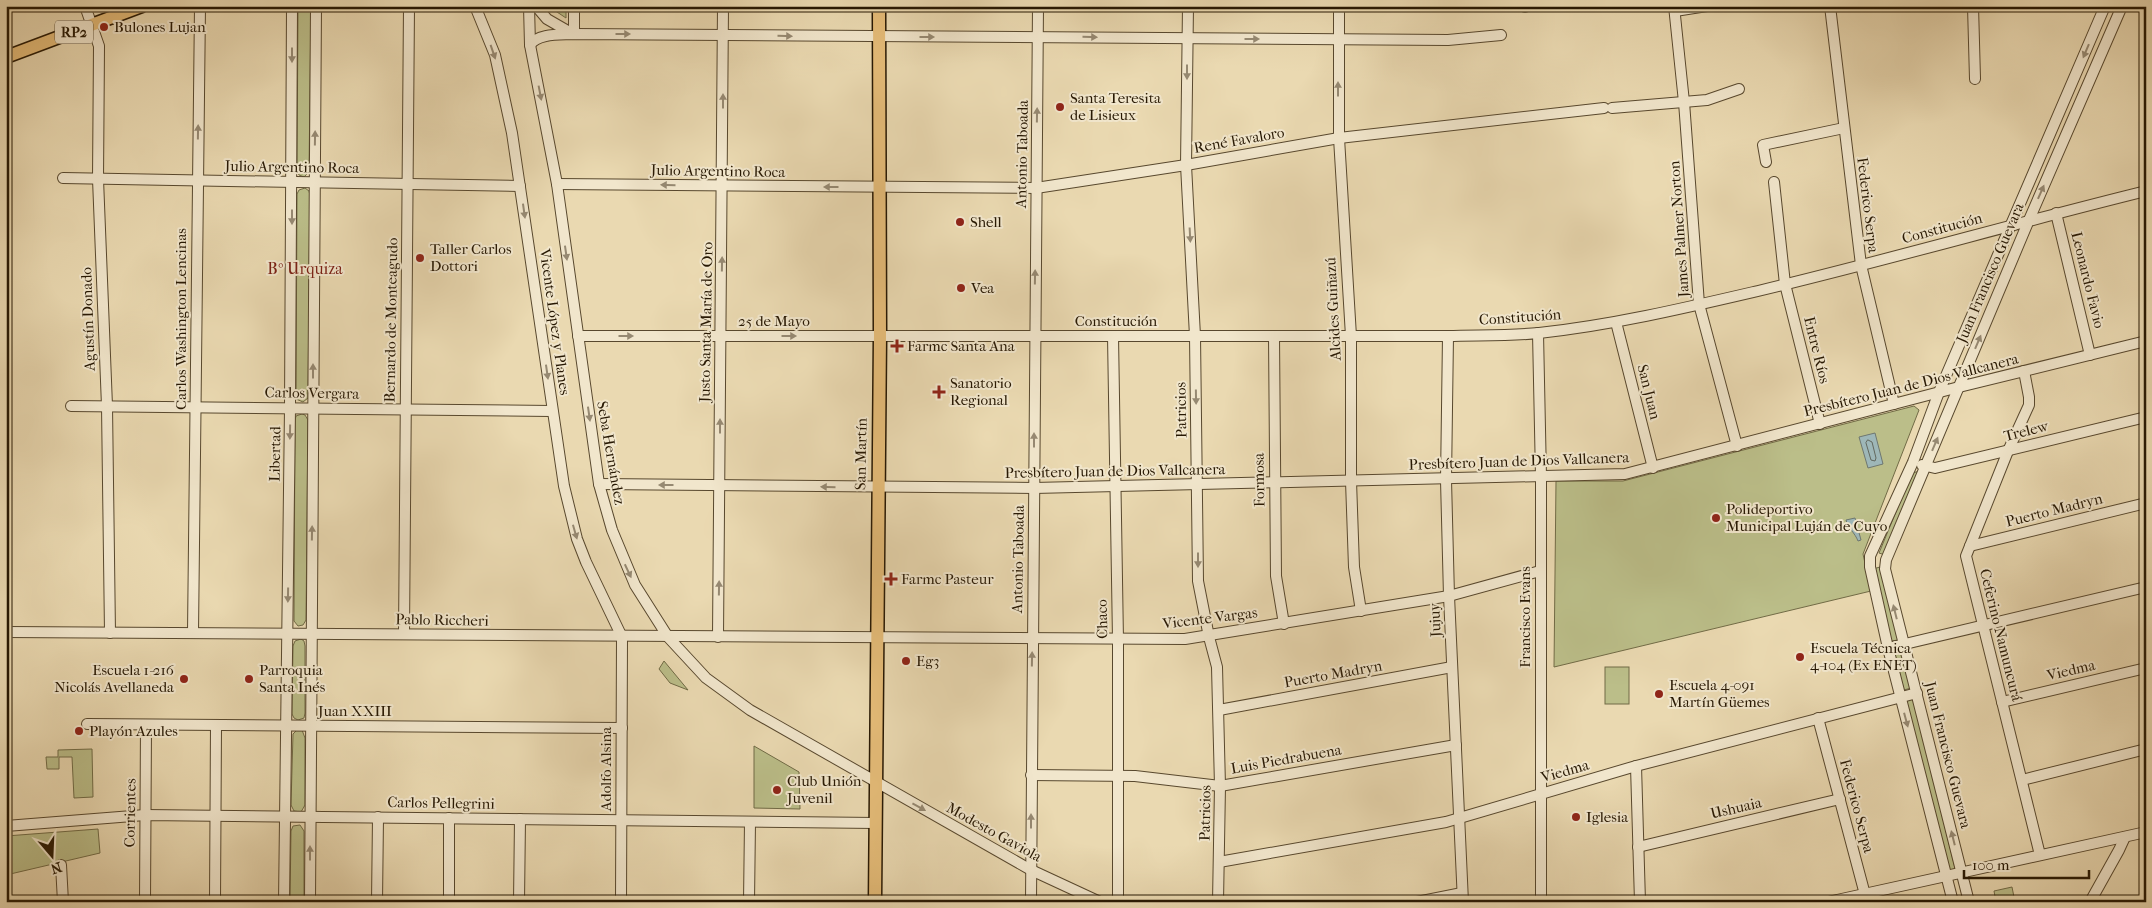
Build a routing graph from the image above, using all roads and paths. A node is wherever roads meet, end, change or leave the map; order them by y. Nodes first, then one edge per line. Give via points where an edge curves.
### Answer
1 (85, 6) edge
2 (142, 6) edge
3 (200, 6) edge
4 (292, 6) edge
5 (316, 6) edge
6 (409, 6) edge
7 (475, 6) edge
8 (529, 6) edge
9 (536, 6) edge
10 (574, 6) edge
11 (723, 6) edge
12 (879, 6) edge
13 (1038, 6) edge
14 (1188, 6) edge
15 (1338, 6) edge
16 (1707, 6) edge
17 (1830, 6) edge
18 (1973, 6) edge
19 (2105, 6) edge
20 (2122, 6) edge
21 (1675, 8) edge
22 (91, 25) junction
23 (574, 34) junction
24 (722, 35) junction
25 (1501, 35) dead end
26 (878, 37) junction
27 (1038, 37) junction
28 (1187, 38) junction
29 (1338, 39) junction
30 (530, 45) junction
31 (6, 57) edge
32 (1976, 79) dead end
33 (1739, 89) dead end
34 (1684, 102) junction
35 (1844, 128) junction
36 (1339, 138) junction
37 (1766, 162) dead end
38 (1186, 165) junction
39 (63, 178) dead end
40 (98, 179) junction
41 (197, 180) junction
42 (292, 182) junction
43 (315, 182) junction
44 (1774, 182) dead end
45 (408, 184) junction
46 (557, 184) junction
47 (520, 186) junction
48 (723, 186) junction
49 (879, 187) junction
50 (1036, 188) junction
51 (2146, 191) edge
52 (2056, 213) junction
53 (2029, 220) junction
54 (2012, 224) junction
55 (1860, 265) junction
56 (1785, 284) junction
57 (1699, 304) junction
58 (1616, 322) junction
59 (1538, 333) junction
60 (578, 336) junction
61 (721, 336) junction
62 (880, 336) junction
63 (1034, 336) junction
64 (1113, 336) junction
65 (1195, 336) junction
66 (1274, 336) junction
67 (1350, 336) junction
68 (1448, 336) junction
69 (2146, 341) edge
70 (2090, 355) junction
71 (2024, 371) junction
72 (1959, 387) junction
73 (1939, 392) junction
74 (1894, 404) junction
75 (71, 406) dead end
76 (107, 406) junction
77 (195, 407) junction
78 (290, 408) junction
79 (313, 408) junction
80 (406, 409) junction
81 (552, 411) junction
82 (2146, 417) edge
83 (1820, 424) junction
84 (1737, 446) junction
85 (2008, 451) junction
86 (1913, 462) junction
87 (1926, 466) junction
88 (1653, 468) junction
89 (1541, 477) junction
90 (1446, 480) junction
91 (1351, 482) junction
92 (1274, 483) junction
93 (599, 484) junction
94 (1197, 484) junction
95 (720, 485) junction
96 (877, 487) junction
97 (1114, 487) junction
98 (1034, 488) junction
99 (2146, 503) edge
100 (1970, 546) junction
101 (1870, 556) junction
102 (1886, 560) junction
103 (1540, 571) junction
104 (2146, 587) edge
105 (1449, 596) junction
106 (1361, 611) junction
107 (1284, 624) junction
108 (1982, 626) junction
109 (6, 632) edge
110 (110, 633) junction
111 (193, 633) junction
112 (287, 634) junction
113 (311, 634) junction
114 (404, 634) junction
115 (622, 637) junction
116 (668, 637) junction
117 (718, 637) junction
118 (1209, 637) junction
119 (877, 638) junction
120 (1032, 639) junction
121 (1118, 640) junction
122 (1903, 644) junction
123 (1888, 648) junction
124 (1452, 667) junction
125 (2146, 668) edge
126 (1916, 693) junction
127 (1901, 698) junction
128 (2002, 702) junction
129 (1219, 710) junction
130 (1818, 718) junction
131 (87, 724) dead end
132 (146, 725) junction
133 (216, 725) junction
134 (286, 726) junction
135 (310, 726) junction
136 (622, 728) junction
137 (1456, 744) junction
138 (2146, 749) edge
139 (1636, 766) junction
140 (1031, 774) junction
141 (1118, 776) junction
142 (2022, 780) junction
143 (876, 783) junction
144 (1220, 786) junction
145 (1540, 794) junction
146 (1840, 799) junction
147 (145, 815) junction
148 (215, 816) junction
149 (285, 816) junction
150 (311, 817) junction
151 (378, 817) junction
152 (449, 818) junction
153 (520, 819) junction
154 (1458, 819) junction
155 (621, 820) junction
156 (750, 822) junction
157 (876, 823) junction
158 (6, 826) edge
159 (2146, 832) edge
160 (2124, 837) junction
161 (1638, 847) junction
162 (2040, 855) junction
163 (1219, 862) junction
164 (61, 865) dead end
165 (1031, 870) junction
166 (1962, 873) junction
167 (1947, 876) junction
168 (1463, 898) edge
169 (1866, 898) edge
170 (63, 902) edge
171 (144, 902) edge
172 (215, 902) edge
173 (284, 902) edge
174 (310, 902) edge
175 (377, 902) edge
176 (449, 902) edge
177 (519, 902) edge
178 (621, 902) edge
179 (749, 902) edge
180 (875, 902) edge
181 (1031, 902) edge
182 (1100, 902) edge
183 (1118, 902) edge
184 (1218, 902) edge
185 (1417, 902) edge
186 (1541, 902) edge
187 (1640, 902) edge
188 (1828, 902) edge
189 (1953, 902) edge
190 (1969, 902) edge
191 (2090, 902) edge

1 - 22 street, Agustín Donado
2 - 22 main road, RP2
41 -> 3 street, Carlos Washington Lencinas
4 -> 42 street, Libertad
43 -> 5 street
6 - 45 street, Bernardo de Monteagudo
7 -> 47 street, Vicente López y Planes via 495,55
8 - 30 street, Seba Hernández
9 - 23 street via 548,19
10 - 23 street
11 - 24 street, Justo Santa María de Oro
12 - 26 main road, San Martín
13 - 27 street, Antonio Taboada
14 - 28 street, Patricios
15 - 29 street, Alcides Guiñazú
16 - 21 street
17 - 35 street, Federico Serpa
18 - 32 street
19 -> 54 street, Juan Francisco Guevara
53 -> 20 street, Juan Francisco Guevara
21 - 34 street, James Palmer Norton
22 - 31 main road, RP2
22 - 40 street, Agustín Donado via 99,46
23 -> 24 street
23 - 30 street via 540,38
24 -> 26 street
48 -> 24 street, Justo Santa María de Oro
25 - 29 street via 1448,40
26 -> 27 street
26 - 49 main road, San Martín
27 -> 28 street
50 -> 27 street, Antonio Taboada
28 -> 29 street
28 -> 38 street, Patricios
36 -> 29 street, Alcides Guiñazú
30 -> 46 street, Seba Hernández
33 - 34 street, René Favaloro via 1713,98
34 - 36 street, René Favaloro
34 - 57 street, James Palmer Norton
35 - 37 street via 1763,145
35 - 55 street, Federico Serpa
36 - 38 street, René Favaloro
36 - 67 street, Alcides Guiñazú
38 - 50 street, René Favaloro
38 -> 65 street, Patricios
39 - 40 street, Julio Argentino Roca
40 - 41 street, Julio Argentino Roca
40 - 76 street, Agustín Donado
41 - 42 street, Julio Argentino Roca
41 - 77 street, Carlos Washington Lencinas
42 - 43 street, Julio Argentino Roca
42 -> 78 street, Libertad
43 - 45 street, Julio Argentino Roca
79 -> 43 street
44 - 56 street, Entre Ríos
45 - 47 street, Julio Argentino Roca
45 - 80 street, Bernardo de Monteagudo
48 -> 46 street, Julio Argentino Roca
46 -> 60 street, Seba Hernández
47 -> 81 street, Vicente López y Planes
49 -> 48 street, Julio Argentino Roca
61 -> 48 street, Justo Santa María de Oro
49 - 50 street, René Favaloro
49 - 62 main road, San Martín
63 -> 50 street, Antonio Taboada
51 - 52 street, Constitución
52 - 53 street, Constitución
52 - 70 street, Leonardo Favio
53 - 54 street, Constitución
72 -> 53 street, Juan Francisco Guevara
54 - 55 street, Constitución
54 - 73 street, Juan Francisco Guevara
55 - 56 street, Constitución
55 - 74 street, Federico Serpa
56 - 57 street, Constitución
56 - 83 street, Entre Ríos
57 - 58 street, Constitución
57 - 84 street, James Palmer Norton
58 - 59 street, Constitución
58 - 88 street, San Juan
59 - 68 street, Constitución
59 - 89 street, Francisco Evans
60 -> 61 street, 25 de Mayo
60 -> 93 street, Seba Hernández
61 -> 62 street, 25 de Mayo
95 -> 61 street, Justo Santa María de Oro
62 - 63 street, Constitución
62 - 96 main road, San Martín
63 - 64 street, Constitución
98 -> 63 street, Antonio Taboada
64 - 65 street, Constitución
64 - 97 street, Chaco
65 - 66 street, Constitución
65 -> 94 street, Patricios
66 - 67 street, Constitución
66 - 92 street, Formosa
67 - 68 street, Constitución
67 - 91 street, Alcides Guiñazú
68 - 90 street, Jujuy
69 - 70 street, Presbítero Juan de Dios Vallcanera
70 - 71 street, Presbítero Juan de Dios Vallcanera
71 - 72 street, Presbítero Juan de Dios Vallcanera
71 - 85 street, Ceferino Namuncurá via 2029,405
72 - 73 street, Presbítero Juan de Dios Vallcanera
87 -> 72 street, Juan Francisco Guevara
73 - 74 street, Presbítero Juan de Dios Vallcanera
73 - 86 street, Juan Francisco Guevara
74 - 83 street, Presbítero Juan de Dios Vallcanera
75 - 76 street, Carlos Vergara
76 - 77 street, Carlos Vergara
76 - 110 street, Agustín Donado
77 - 78 street, Carlos Vergara
77 - 111 street, Carlos Washington Lencinas
78 - 79 street, Carlos Vergara
78 -> 112 street, Libertad
79 - 80 street, Carlos Vergara
113 -> 79 street
80 - 81 street, Carlos Vergara
80 - 114 street, Bernardo de Monteagudo
81 -> 115 street, Vicente López y Planes via 564,486 578,539
82 - 85 street, Trelew
83 - 84 street, Presbítero Juan de Dios Vallcanera
84 - 88 street, Presbítero Juan de Dios Vallcanera
85 - 87 street, Trelew via 1935,468
85 - 100 street, Ceferino Namuncurá
86 - 87 street, Trelew
86 - 101 street, Juan Francisco Guevara
87 - 102 street, Juan Francisco Guevara
88 - 89 street, Presbítero Juan de Dios Vallcanera via 1625,474
89 - 90 street, Presbítero Juan de Dios Vallcanera
89 - 103 street, Francisco Evans
90 - 91 street, Presbítero Juan de Dios Vallcanera
90 - 105 street, Jujuy
91 - 92 street, Presbítero Juan de Dios Vallcanera
91 - 106 street, Alcides Guiñazú via 1354,566
92 - 94 street, Presbítero Juan de Dios Vallcanera
92 - 107 street, Formosa via 1276,576
95 -> 93 street, Presbítero Juan de Dios Vallcanera
93 -> 116 street, Seba Hernández via 621,556
94 - 97 street, Presbítero Juan de Dios Vallcanera
94 -> 118 street, Patricios via 1198,582
96 -> 95 street, Presbítero Juan de Dios Vallcanera
117 -> 95 street, Justo Santa María de Oro
96 - 98 street, Presbítero Juan de Dios Vallcanera
96 - 119 main road, San Martín
97 - 98 street, Presbítero Juan de Dios Vallcanera
97 - 121 street, Chaco
98 - 120 street, Antonio Taboada
99 - 100 street, Puerto Madryn
100 - 108 street, Ceferino Namuncurá via 1967,566
101 - 102 street
101 - 123 street, Juan Francisco Guevara
122 -> 102 street, Juan Francisco Guevara via 1885,569
103 - 105 street, Vicente Vargas
103 - 145 street, Francisco Evans
104 - 108 street
105 - 106 street, Vicente Vargas
105 - 124 street, Jujuy
106 - 107 street, Vicente Vargas
107 - 118 street, Vicente Vargas
108 - 122 street
108 - 128 street, Ceferino Namuncurá
109 - 110 street, Pablo Riccheri
110 - 111 street, Pablo Riccheri
111 - 112 street, Pablo Riccheri
112 - 113 street, Pablo Riccheri
112 - 134 street, Libertad
113 - 114 street, Pablo Riccheri
113 - 135 street
114 - 115 street, Pablo Riccheri
115 - 116 street, Pablo Riccheri
115 - 136 street, Adolfo Alsina
116 - 117 street, Pablo Riccheri
116 - 143 street, Seba Hernández via 725,693
117 - 119 street, Pablo Riccheri
118 - 121 street, Vicente Vargas
118 - 129 street, Patricios via 1217,667
119 - 120 street, Vicente Vargas
119 - 143 main road, San Martín
120 - 121 street, Vicente Vargas
140 -> 120 street, Antonio Taboada
121 - 141 street, Chaco
122 - 123 street
122 - 126 street, Juan Francisco Guevara
123 - 127 street, Juan Francisco Guevara
124 - 129 street, Puerto Madryn
124 - 137 street, Jujuy
125 - 128 street, Viedma
126 - 127 street, Viedma
166 -> 126 street, Juan Francisco Guevara
127 - 130 street, Viedma
127 -> 167 street, Juan Francisco Guevara
128 - 142 street, Ceferino Namuncurá
129 - 144 street, Patricios
130 - 139 street, Viedma
130 - 146 street, Federico Serpa
131 - 132 street, Juan XXIII
132 - 133 street, Juan XXIII
132 - 147 street, Corrientes
133 - 134 street, Juan XXIII
133 - 148 street
134 - 135 street, Juan XXIII
134 - 149 street, Libertad
135 - 136 street, Juan XXIII
135 - 150 street
136 - 155 street, Adolfo Alsina
137 - 144 street, Luis Piedrabuena
137 - 154 street, Jujuy
138 - 142 street
139 - 145 street, Viedma
139 - 161 street
140 - 141 street, Luis Piedrabuena
165 -> 140 street, Antonio Taboada
141 - 144 street, Luis Piedrabuena
141 - 183 street, Chaco
142 - 162 street, Ceferino Namuncurá
143 - 157 main road, San Martín
143 -> 165 street, Modesto Gaviola
144 - 163 street, Patricios
145 - 154 street, Viedma
145 - 186 street, Francisco Evans
146 - 161 street, Ushuaia
146 - 169 street, Federico Serpa
147 - 148 street, Carlos Pellegrini
147 - 158 street, Carlos Pellegrini
147 - 171 street, Corrientes
148 - 149 street, Carlos Pellegrini
148 - 172 street
149 - 150 street, Carlos Pellegrini
149 - 173 street, Libertad
150 - 151 street, Carlos Pellegrini
174 -> 150 street
151 - 152 street, Carlos Pellegrini
151 - 175 street
152 - 153 street, Carlos Pellegrini
152 - 176 street
153 - 155 street, Carlos Pellegrini
153 - 177 street
154 - 163 street, Viedma
154 - 168 street, Jujuy
155 - 156 street, Carlos Pellegrini
155 - 178 street, Adolfo Alsina
156 - 157 street, Carlos Pellegrini
156 - 179 street
157 - 180 main road, San Martín
159 - 160 street
160 - 162 street
160 - 191 street
161 - 187 street
162 - 166 street
163 - 184 street, Patricios
164 - 170 street
165 - 181 street, Antonio Taboada
165 - 182 street, Modesto Gaviola
166 - 167 street
166 - 190 street, Juan Francisco Guevara
167 - 169 street
167 - 189 street, Juan Francisco Guevara
168 - 185 street
169 - 188 street

